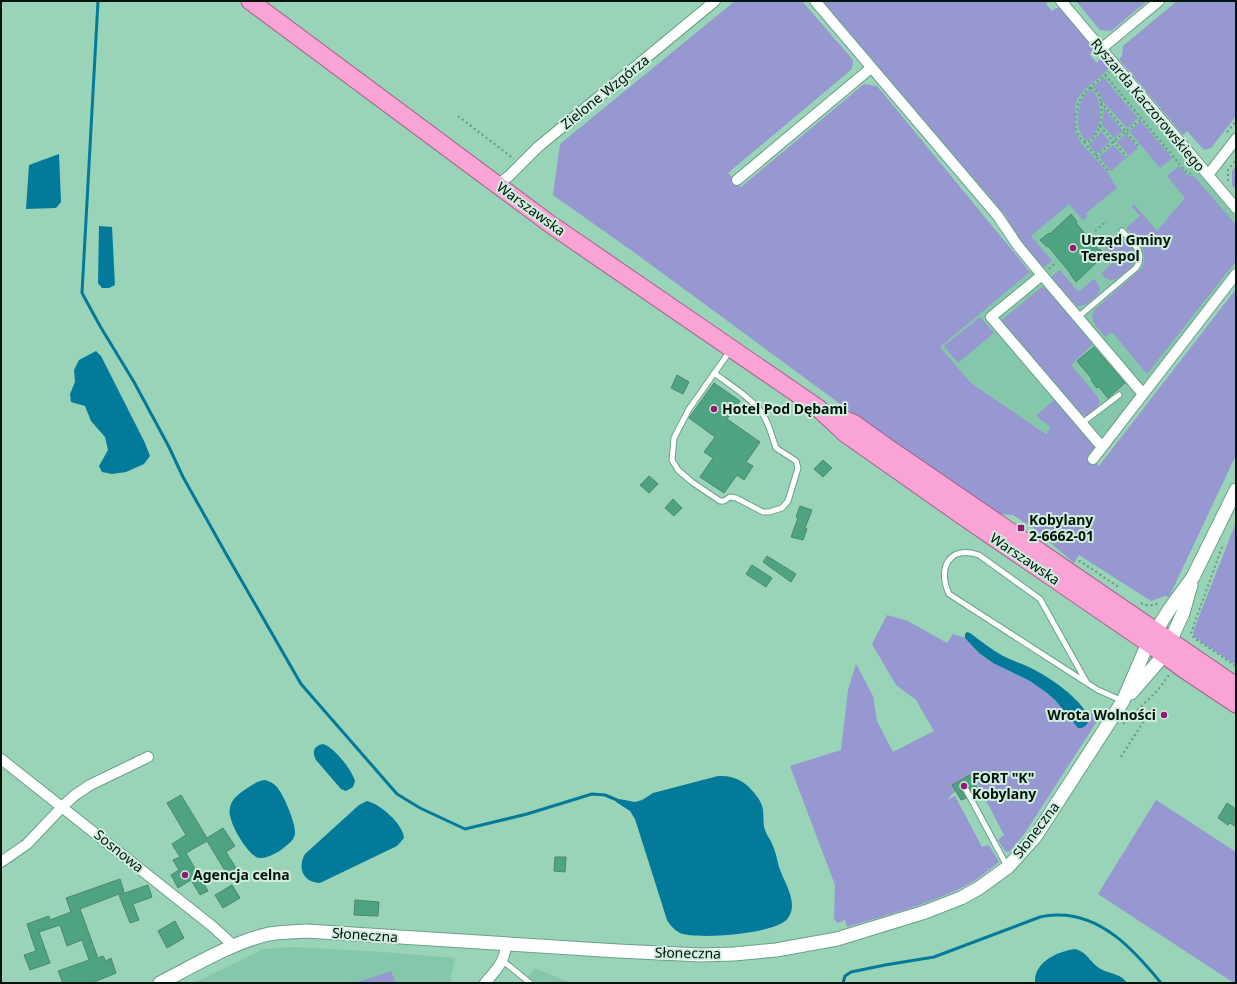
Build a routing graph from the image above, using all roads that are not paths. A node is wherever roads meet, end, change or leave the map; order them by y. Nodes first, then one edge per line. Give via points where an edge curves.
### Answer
1 (250, 1) edge
2 (715, 1) edge
3 (815, 1) edge
4 (1061, 1) edge
5 (1159, 1) edge
6 (1101, 49) junction
7 (871, 68) junction
8 (1236, 139) edge
9 (1208, 175) junction
10 (737, 180) dead end
11 (497, 185) junction
12 (1236, 208) edge
13 (1122, 231) dead end
14 (1236, 274) edge
15 (1042, 275) junction
16 (1078, 317) junction
17 (732, 348) junction
18 (714, 373) junction
19 (1143, 394) junction
20 (1119, 395) dead end
21 (1082, 424) junction
22 (1102, 447) junction
23 (1093, 458) dead end
24 (1236, 490) edge
25 (1193, 577) junction
26 (1152, 637) junction
27 (1168, 648) junction
28 (1087, 683) junction
29 (1236, 686) edge
30 (1123, 701) junction
31 (1236, 704) edge
32 (148, 757) dead end
33 (1, 759) edge
34 (964, 786) dead end
35 (62, 806) junction
36 (1, 862) edge
37 (1008, 866) junction
38 (506, 944) junction
39 (234, 946) junction
40 (502, 961) junction
41 (160, 983) edge
42 (485, 983) edge
43 (530, 983) edge

1 - 11 highway, Warszawska
2 - 11 street, Zielone Wzgórza via 538,147 510,176
3 - 7 street
4 - 6 street, Ryszarda Kaczorowskiego
5 - 6 street
6 - 9 street, Ryszarda Kaczorowskiego
7 - 10 street
7 - 15 street via 997,215
8 - 9 street
9 - 12 street, Ryszarda Kaczorowskiego
11 - 17 highway, Warszawska
13 - 16 lane via 1138,250 1140,263
14 - 19 street
15 - 16 street
15 - 21 street via 991,317
16 - 19 street
17 - 18 lane
17 - 26 highway, Warszawska via 818,408 846,434 964,517
18 - 18 lane via 674,438 672,460 678,470 692,482 720,501 730,497 736,498 763,512 782,508 788,501 798,468 796,461 776,448 769,426 755,406
19 - 22 street
20 - 21 lane
21 - 22 street
22 - 23 street
24 - 25 street
25 - 26 street, Słoneczna
25 - 27 street, Słoneczna via 1183,613
26 - 27 highway, Warszawska
26 - 30 street, Słoneczna
27 - 29 highway, Warszawska
27 - 30 street, Słoneczna
27 - 31 highway, Warszawska via 1185,670
28 - 28 lane via 1040,599 979,555 968,551 952,557 944,573 949,594
28 - 30 lane
30 - 37 street, Słoneczna via 1035,837
32 - 35 street via 90,785
33 - 35 street, Sosnowa
34 - 37 lane
35 - 36 street via 27,844
35 - 39 street, Sosnowa
37 - 38 street, Słoneczna via 961,898 855,934 802,946 700,955
38 - 39 street, Słoneczna via 306,932 270,934
38 - 40 street via 506,953
39 - 41 street, Słoneczna
40 - 42 street
40 - 43 lane

